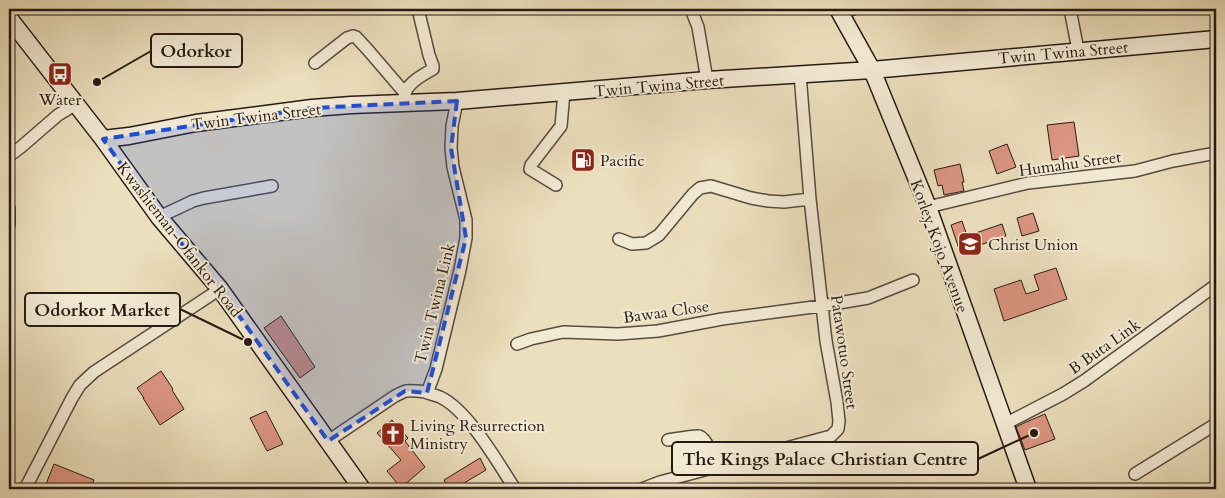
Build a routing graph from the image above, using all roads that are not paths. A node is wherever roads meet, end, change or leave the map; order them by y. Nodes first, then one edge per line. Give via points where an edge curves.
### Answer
1 (418, 9) edge
2 (691, 9) edge
3 (1070, 9) edge
4 (844, 10) edge
5 (9, 18) edge
6 (1216, 39) edge
7 (1078, 50) junction
8 (315, 63) dead end
9 (872, 70) junction
10 (800, 74) junction
11 (707, 80) junction
12 (564, 92) junction
13 (404, 97) junction
14 (457, 101) junction
15 (76, 104) junction
16 (104, 139) junction
17 (1216, 153) edge
18 (9, 156) edge
19 (556, 185) dead end
20 (272, 186) dead end
21 (810, 199) junction
22 (928, 207) junction
23 (9, 208) edge
24 (159, 217) junction
25 (9, 225) edge
26 (619, 239) dead end
27 (913, 280) dead end
28 (1216, 285) edge
29 (220, 289) junction
30 (821, 306) junction
31 (517, 344) dead end
32 (427, 393) junction
33 (1005, 424) junction
34 (1216, 424) edge
35 (668, 440) dead end
36 (328, 441) junction
37 (715, 467) junction
38 (1136, 474) dead end
39 (25, 489) edge
40 (362, 489) edge
41 (515, 489) edge
42 (642, 489) edge
43 (1028, 489) edge

1 - 13 street via 433,70 415,81
2 - 11 street via 698,27
3 - 7 street
4 - 9 main road, Korley Kojo Avenue
5 - 15 main road, Kwashieman-Ofankor Road
6 - 7 main road, Twin Twina Street
7 - 9 main road, Twin Twina Street
8 - 13 street via 347,38 356,37
9 - 10 main road, Twin Twina Street
9 - 22 main road, Korley Kojo Avenue
10 - 11 main road, Twin Twina Street
10 - 21 street, Patawotuo Street
11 - 12 main road, Twin Twina Street
12 - 14 main road, Twin Twina Street
12 - 19 street via 561,126 530,169
13 - 14 main road, Twin Twina Street
13 - 16 main road, Twin Twina Street via 196,123
14 - 32 street, Twin Twina Link via 451,148 466,220 466,238 436,369
15 - 16 main road, Kwashieman-Ofankor Road
15 - 18 street
16 - 24 main road, Kwashieman-Ofankor Road
17 - 22 street, Humahu Street via 1135,171 1028,183
20 - 24 street via 193,201
21 - 26 street via 768,201 711,186 700,188 659,235 646,243 632,244
21 - 30 street, Patawotuo Street
22 - 33 main road, Korley Kojo Avenue
23 - 25 street
24 - 29 main road, Kwashieman-Ofankor Road
27 - 30 street, Bawaa Close via 868,298
28 - 33 street, B Buta Link via 1084,381
29 - 36 main road, Kwashieman-Ofankor Road
29 - 39 street via 94,372 80,385
30 - 31 street, Bawaa Close via 658,331 618,334 563,332
30 - 37 street, Patawotuo Street via 837,402 838,429 831,436
32 - 36 street via 405,391
32 - 41 street via 440,397 464,416
33 - 43 main road, Korley Kojo Avenue
34 - 38 street
35 - 37 street via 699,436 704,439
36 - 40 main road, Kwashieman-Ofankor Road
37 - 42 street, Patawotuo Street

